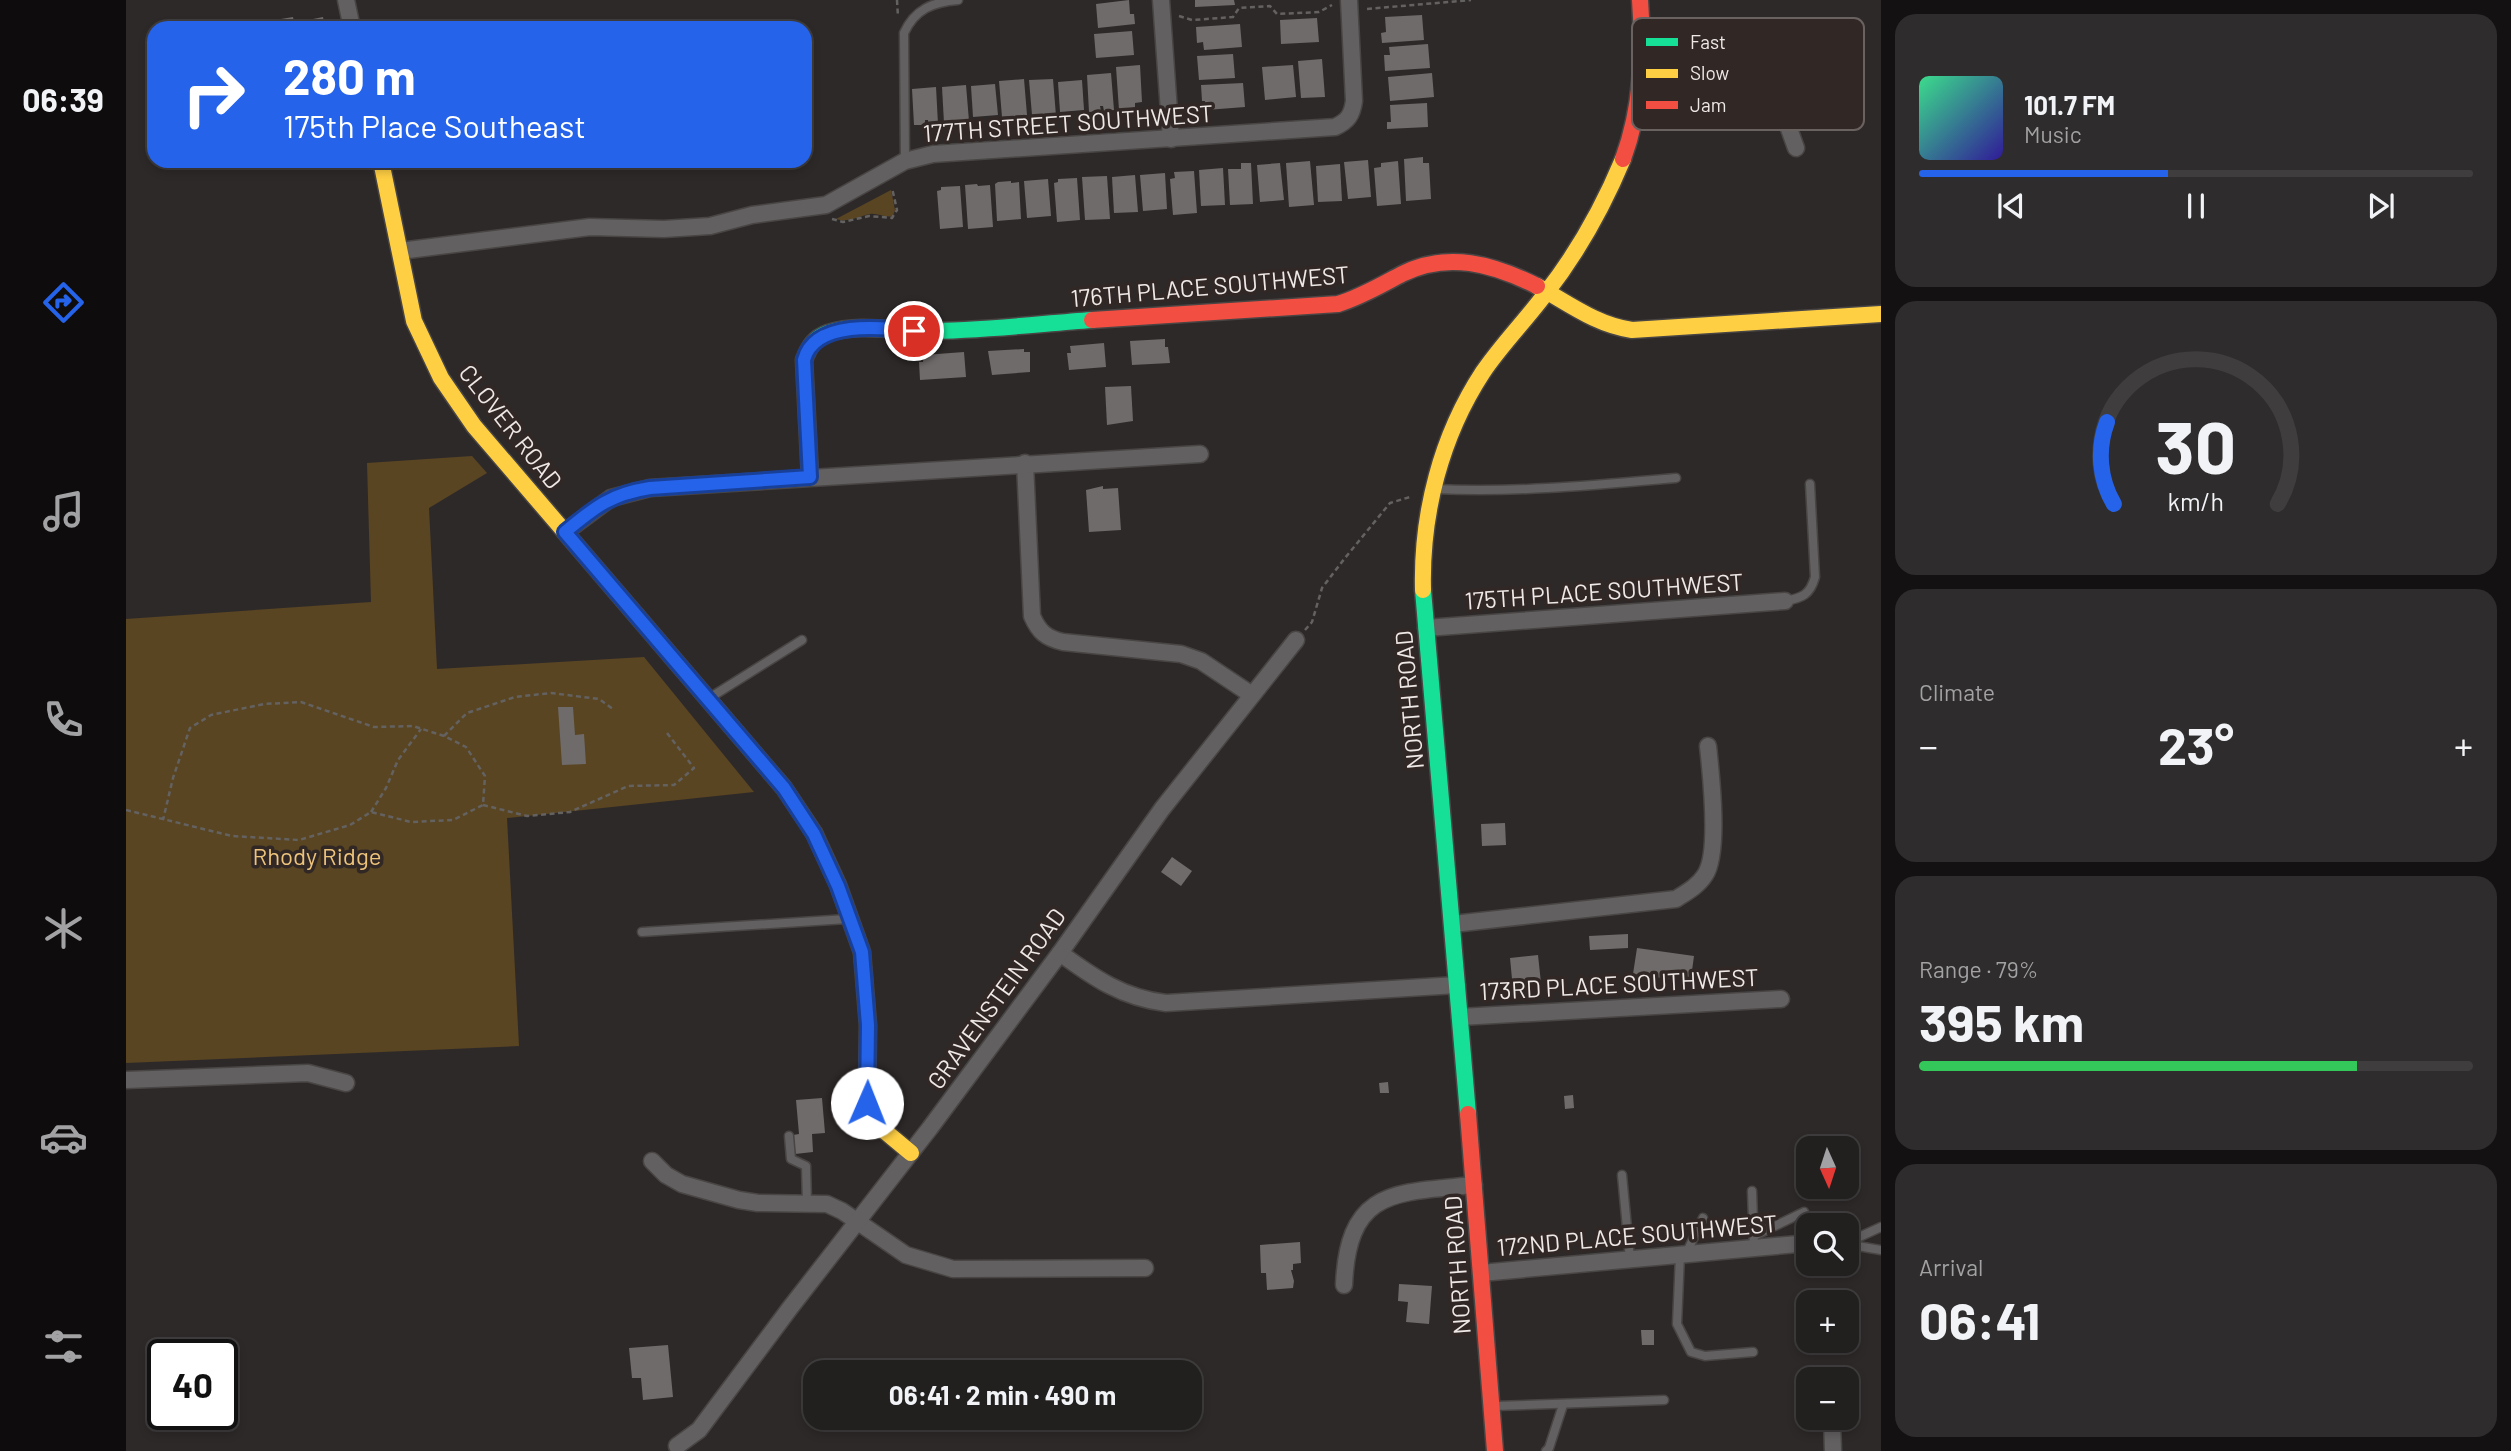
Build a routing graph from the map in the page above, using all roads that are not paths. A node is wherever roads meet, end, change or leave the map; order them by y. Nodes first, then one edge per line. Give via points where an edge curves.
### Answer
1 (346, 0) edge
2 (958, 0) edge
3 (1161, 0) edge
4 (1349, 0) edge
5 (1640, 0) edge
6 (1641, 18) edge
7 (350, 21) edge
8 (1632, 130) edge
9 (1790, 130) edge
10 (1171, 139) junction
11 (1796, 148) dead end
12 (905, 161) junction
13 (382, 168) edge
14 (400, 251) junction
15 (1547, 293) junction
16 (1881, 314) edge
17 (1200, 454) dead end
18 (1025, 463) junction
19 (810, 477) junction
20 (1676, 478) dead end
21 (1810, 484) dead end
22 (1432, 489) junction
23 (565, 532) junction
24 (1785, 601) joint
25 (1426, 628) junction
26 (802, 640) dead end
27 (1296, 640) road end
28 (1252, 695) junction
29 (708, 699) junction
30 (1708, 746) dead end
31 (850, 919) junction
32 (1453, 924) junction
33 (642, 932) dead end
34 (1060, 953) junction
35 (1457, 985) junction
36 (1780, 999) dead end
37 (1460, 1017) junction
38 (126, 1080) edge
39 (346, 1083) dead end
40 (789, 1136) dead end
41 (911, 1153) junction
42 (652, 1161) dead end
43 (1622, 1175) dead end
44 (1474, 1185) junction
45 (1752, 1191) dead end
46 (807, 1203) junction
47 (1804, 1212) dead end
48 (1703, 1218) dead end
49 (857, 1221) junction
50 (1881, 1227) edge
51 (1859, 1237) edge
52 (1754, 1242) junction
53 (1796, 1244) edge
54 (1859, 1246) edge
55 (1881, 1250) edge
56 (1683, 1254) junction
57 (1630, 1259) junction
58 (1145, 1268) dead end
59 (1481, 1273) junction
60 (1344, 1285) dead end
61 (1753, 1352) dead end
62 (1664, 1400) dead end
63 (1563, 1405) junction
64 (1492, 1406) junction
65 (1832, 1430) edge
66 (677, 1446) dead end
67 (1495, 1451) edge
68 (1546, 1451) edge
69 (1833, 1451) edge

1 - 7 street
2 - 12 lane via 923,10 911,19 904,33
3 - 10 street
4 - 10 street, 177TH STREET SOUTHWEST via 1354,101 1345,122 1335,127
5 - 6 street, NORTH ROAD
8 - 15 street, NORTH ROAD via 1617,180 1593,227
9 - 11 street
10 - 12 street, 177TH STREET SOUTHWEST via 933,154
12 - 14 street, 177TH STREET SOUTHWEST via 826,205 710,226 590,227
13 - 14 street, CLOVER ROAD
14 - 23 street, CLOVER ROAD via 414,321 441,378 474,426
15 - 16 street, 176TH PLACE SOUTHWEST via 1598,321 1632,330
15 - 19 street, 176TH PLACE SOUTHWEST via 1490,265 1456,260 1423,266 1358,299 1338,304 926,331 836,331 817,338 804,360
15 - 22 street, NORTH ROAD via 1478,382 1446,443
17 - 18 street
18 - 19 street
18 - 28 street via 1032,616 1038,630 1063,642 1181,654 1201,661
19 - 23 street via 630,491 611,498
20 - 22 lane via 1579,486
21 - 24 lane via 1815,578 1805,596
22 - 25 street, NORTH ROAD via 1423,556
23 - 29 street, CLOVER ROAD
24 - 25 street, 175TH PLACE SOUTHWEST
25 - 32 street, NORTH ROAD
26 - 29 lane
27 - 28 street, GRAVENSTEIN ROAD
28 - 34 street, GRAVENSTEIN ROAD via 1162,809
29 - 31 street, CLOVER ROAD via 792,799 814,834
30 - 32 street via 1713,787 1711,852 1706,873 1692,889 1676,899
31 - 33 lane
31 - 41 street, CLOVER ROAD via 862,952 868,1025 867,1103 881,1128
32 - 35 street, NORTH ROAD
34 - 35 street via 1108,987 1166,1003
34 - 41 street, GRAVENSTEIN ROAD
35 - 37 street, NORTH ROAD
36 - 37 street, 173RD PLACE SOUTHWEST
37 - 44 street, NORTH ROAD
38 - 39 street via 307,1073
40 - 46 lane via 791,1159 806,1166
41 - 49 street, GRAVENSTEIN ROAD
42 - 46 street via 682,1184 739,1200
43 - 57 lane
44 - 59 street, NORTH ROAD
44 - 60 street via 1402,1192 1372,1206 1352,1236
45 - 52 lane
46 - 49 street via 827,1204
47 - 52 lane
48 - 56 lane
49 - 58 street via 906,1255 953,1269
49 - 66 street, GRAVENSTEIN ROAD via 699,1430
50 - 51 lane
52 - 53 street, 172ND PLACE SOUTHWEST
52 - 56 street, 172ND PLACE SOUTHWEST
54 - 55 lane
56 - 57 street, 172ND PLACE SOUTHWEST
56 - 61 lane via 1677,1324 1692,1352 1705,1356
57 - 59 street, 172ND PLACE SOUTHWEST
59 - 64 street, NORTH ROAD
62 - 63 lane
63 - 64 lane
63 - 68 lane
64 - 67 street, NORTH ROAD
65 - 69 street

